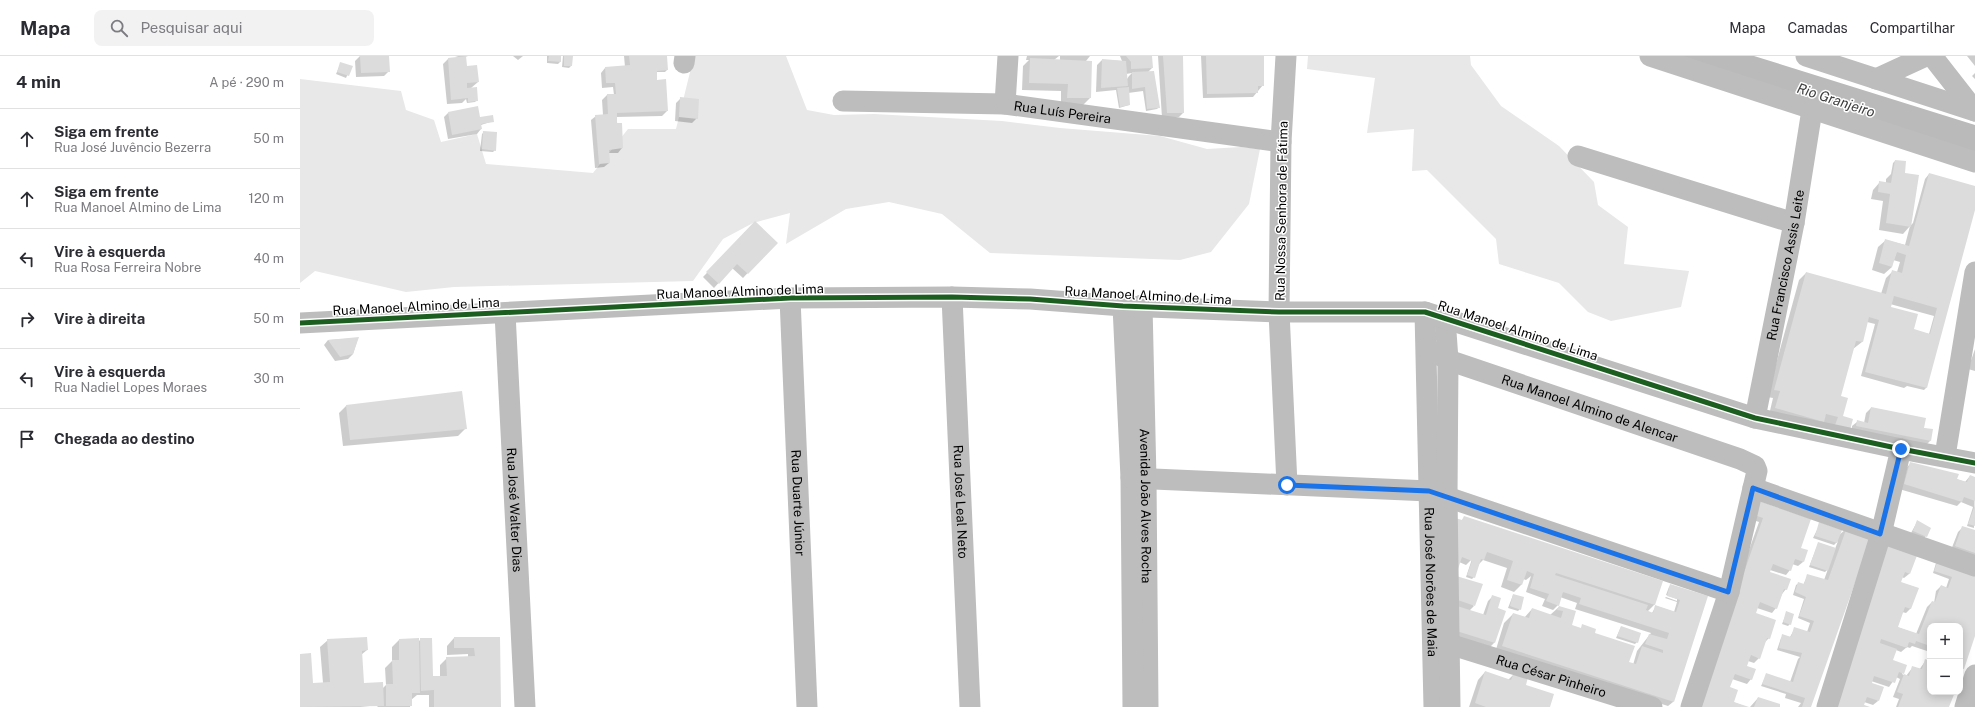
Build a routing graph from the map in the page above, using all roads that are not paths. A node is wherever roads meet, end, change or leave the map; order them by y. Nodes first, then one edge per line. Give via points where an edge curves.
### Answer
1 (1008, 56) edge
2 (1286, 56) edge
3 (1650, 56) edge
4 (1806, 56) edge
5 (1926, 56) edge
6 (1932, 56) edge
7 (1876, 79) junction
8 (843, 101) dead end
9 (1005, 104) junction
10 (1812, 110) junction
11 (1975, 111) edge
12 (1281, 142) junction
13 (1578, 156) dead end
14 (1975, 162) edge
15 (1794, 223) junction
16 (1975, 272) edge
17 (952, 297) junction
18 (790, 298) junction
19 (1133, 305) junction
20 (1279, 312) junction
21 (1425, 312) junction
22 (505, 313) junction
23 (1445, 318) junction
24 (300, 323) edge
25 (1426, 348) junction
26 (1448, 360) junction
27 (1755, 418) junction
28 (1901, 449) junction
29 (1945, 456) junction
30 (1975, 463) edge
31 (1139, 478) junction
32 (1287, 485) junction
33 (1753, 488) junction
34 (1438, 494) junction
35 (1880, 534) junction
36 (1975, 566) edge
37 (1728, 592) junction
38 (1449, 644) junction
39 (1140, 646) junction
40 (1975, 675) edge
41 (525, 707) edge
42 (807, 707) edge
43 (970, 707) edge
44 (1133, 707) edge
45 (1148, 707) edge
46 (1434, 707) edge
47 (1450, 707) edge
48 (1652, 707) edge
49 (1691, 707) edge
50 (1826, 707) edge
51 (1965, 707) edge

1 - 9 street
2 - 12 street, Rua Nossa Senhora de Fátima
3 - 10 street
4 - 7 street
5 - 7 street
6 - 11 street
7 - 11 street
8 - 9 street, Rua Luís Pereira
9 - 12 street, Rua Luís Pereira
10 - 14 street
10 - 15 street, Rua Francisco Assis Leite
12 - 20 street, Rua Nossa Senhora de Fátima
13 - 15 street
15 - 27 street, Rua Francisco Assis Leite
16 - 29 street
17 - 18 street, Rua Manoel Almino de Lima
17 - 19 street, Rua Manoel Almino de Lima
17 - 43 street, Rua José Leal Neto
18 - 22 street, Rua Manoel Almino de Lima
18 - 42 street, Rua Duarte Júnior
19 - 20 street, Rua Manoel Almino de Lima
19 - 31 street, Avenida João Alves Rocha
20 - 21 street, Rua Manoel Almino de Lima
20 - 32 street, Rua Nossa Senhora de Fátima
21 - 23 street, Rua Manoel Almino de Lima
21 - 25 street, Rua José Norões de Maia
22 - 24 street, Rua Manoel Almino de Lima
22 - 41 street, Rua José Walter Dias
23 - 26 street, Rua José Norões de Maia
23 - 27 street, Rua Manoel Almino de Lima
25 - 26 street, Rua Manoel Almino de Alencar
25 - 34 street, Rua José Norões de Maia
26 - 33 street, Rua Manoel Almino de Alencar via 1740,459 1755,466 1757,471
26 - 34 street, Rua José Norões de Maia
27 - 28 street, Rua Manoel Almino de Lima
28 - 29 street, Rua Manoel Almino de Lima
28 - 35 street
29 - 30 street, Rua Manoel Almino de Lima
31 - 32 street
31 - 39 street, Avenida João Alves Rocha
32 - 34 street
33 - 35 street
33 - 37 street
34 - 37 street
34 - 38 street, Rua José Norões de Maia
34 - 46 street, Rua José Norões de Maia
35 - 36 street
35 - 50 street
37 - 49 street
38 - 47 street, Rua José Norões de Maia
38 - 48 street, Rua César Pinheiro
39 - 44 street, Avenida João Alves Rocha
39 - 45 street, Avenida João Alves Rocha
40 - 51 street

